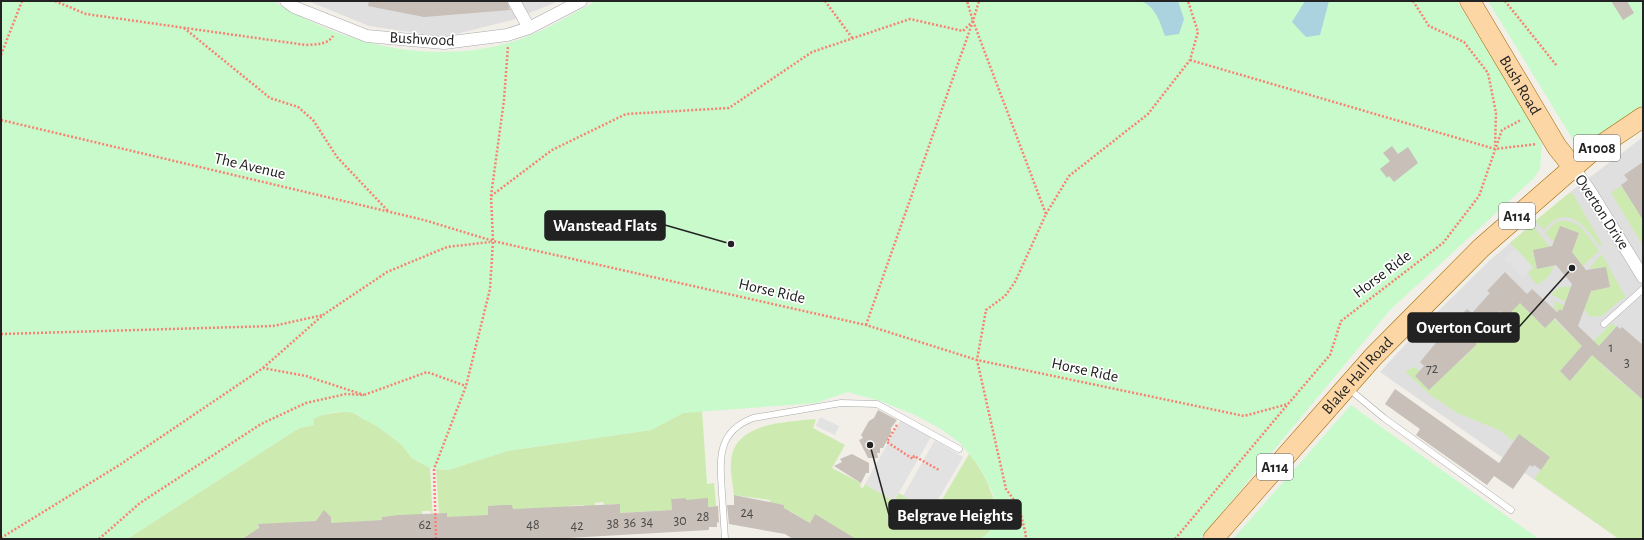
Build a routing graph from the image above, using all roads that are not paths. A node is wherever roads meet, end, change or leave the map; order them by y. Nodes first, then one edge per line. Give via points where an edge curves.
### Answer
1 (286, 1) edge
2 (514, 1) edge
3 (581, 1) edge
4 (1470, 1) edge
5 (529, 28) junction
6 (1643, 117) edge
7 (1572, 167) junction
8 (1643, 277) edge
9 (1643, 289) edge
10 (1604, 324) dead end
11 (1346, 387) junction
12 (959, 449) dead end
13 (1511, 510) dead end
14 (724, 539) edge
15 (1213, 539) edge

1 - 5 street, Bushwood via 294,7 367,36 444,43 507,35
2 - 5 street
3 - 5 street, Bushwood
4 - 7 main road, Bush Road via 1557,147
6 - 7 main road, Blake Hall Road / A1008
7 - 8 street, Overton Drive via 1590,190
7 - 11 main road, Blake Hall Road / A114 via 1481,248 1372,357
9 - 10 lane
11 - 13 lane
11 - 15 main road, Blake Hall Road / A114
12 - 14 lane via 878,404 841,403 753,418 732,430 720,459

